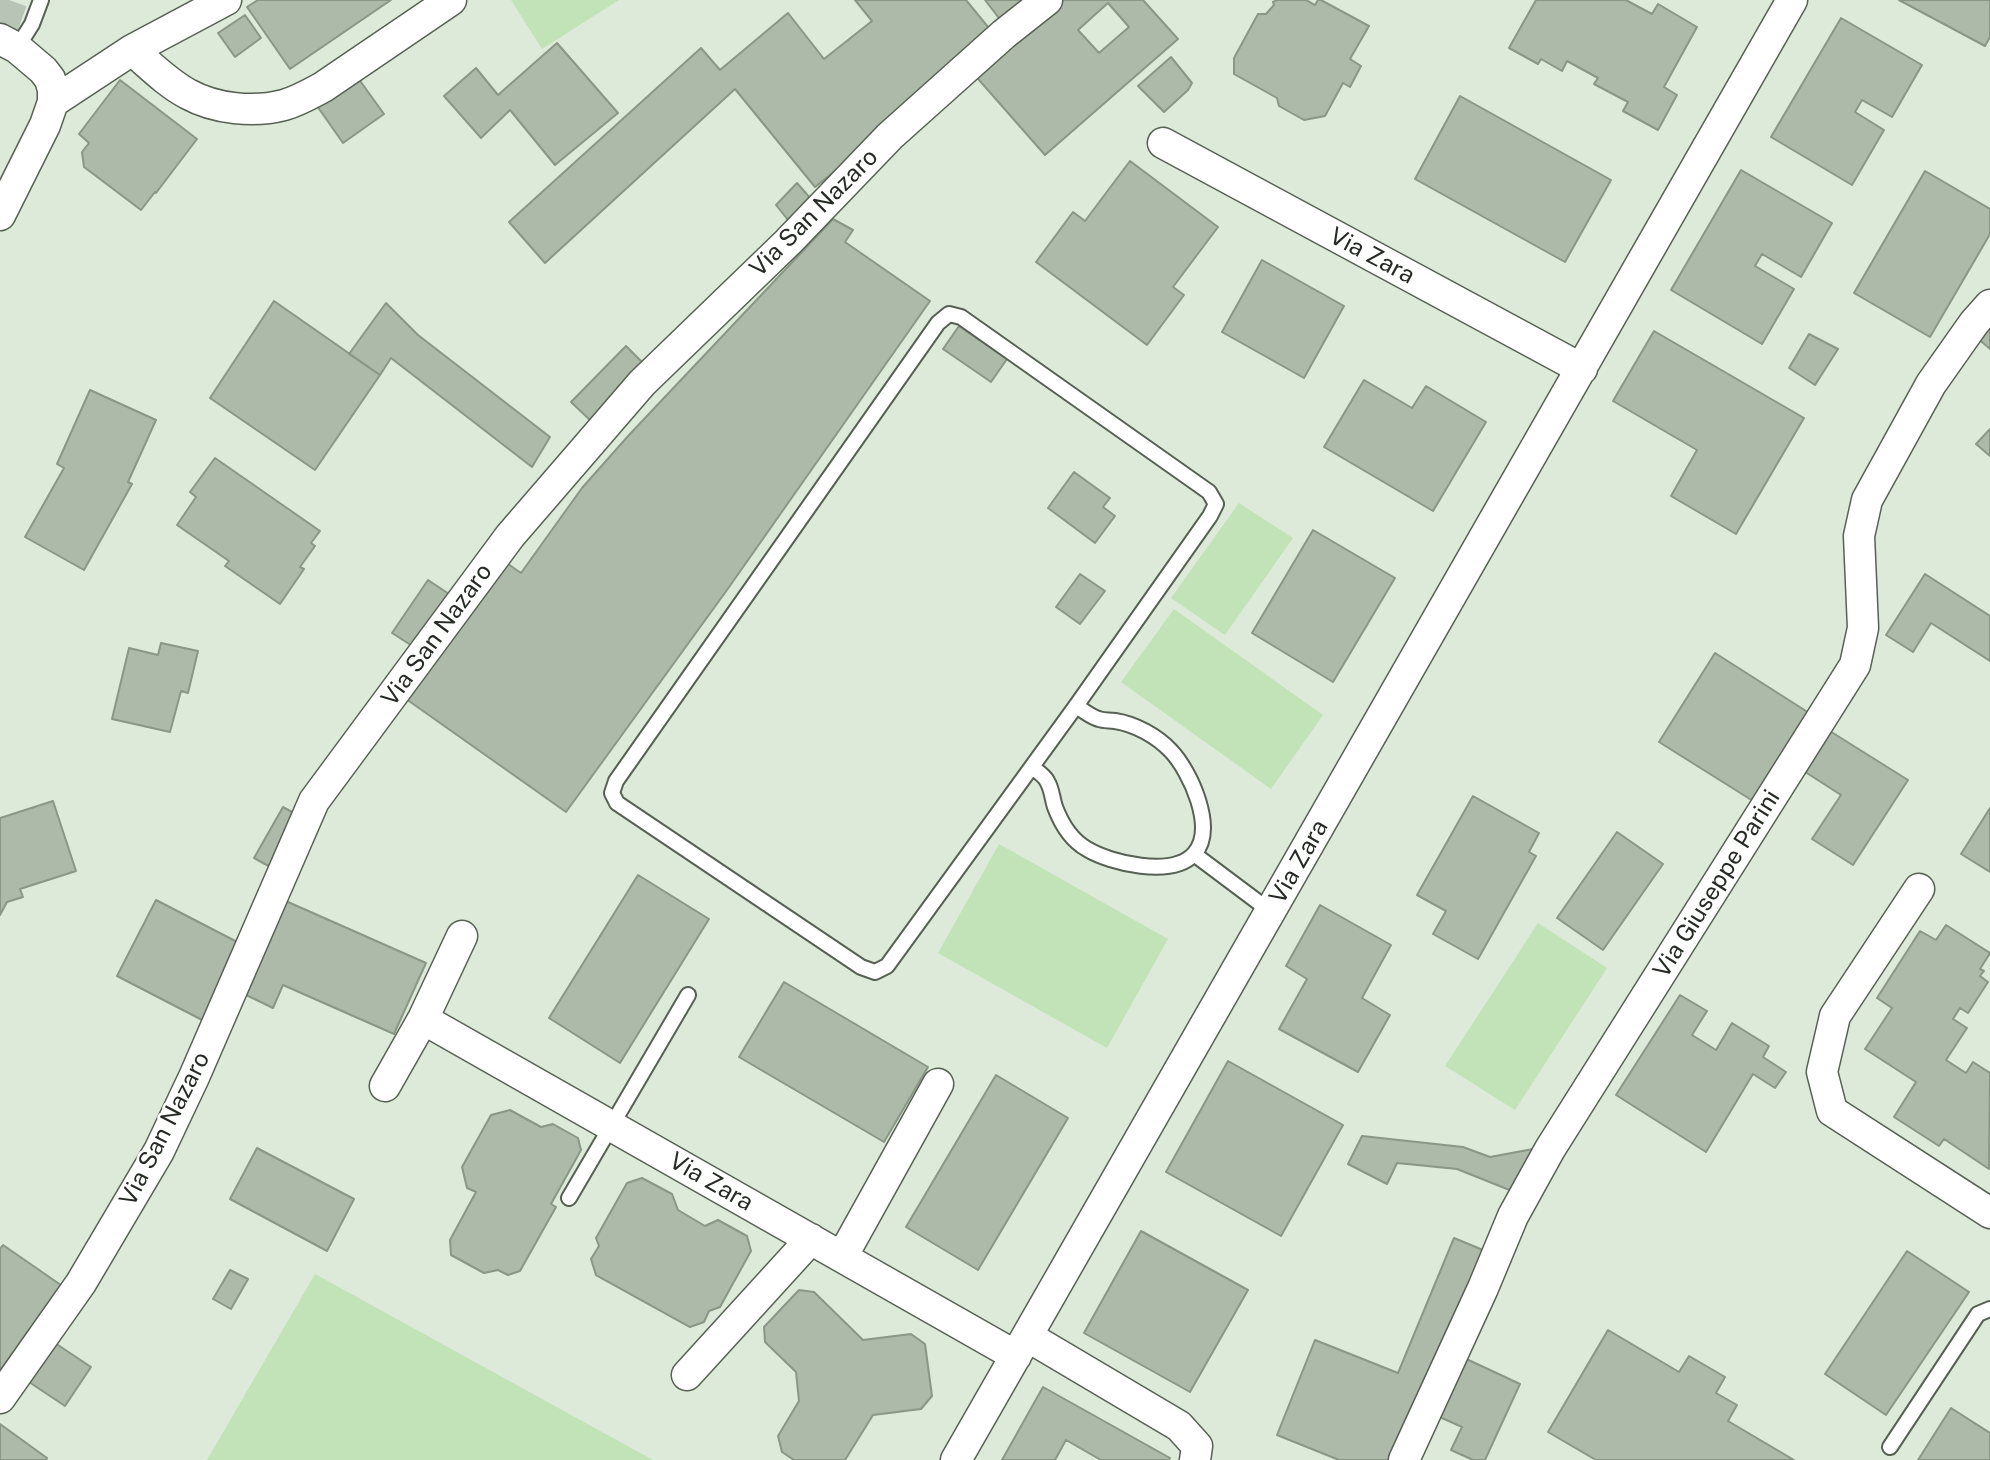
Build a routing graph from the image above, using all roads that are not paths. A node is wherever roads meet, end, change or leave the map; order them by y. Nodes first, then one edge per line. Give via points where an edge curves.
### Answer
1 (41, 0) edge
2 (226, 0) edge
3 (451, 0) edge
4 (1047, 0) edge
5 (1792, 0) edge
6 (8, 43) edge
7 (132, 50) junction
8 (53, 102) junction
9 (1163, 143) dead end
10 (0, 215) edge
11 (1990, 305) edge
12 (1582, 369) junction
13 (1076, 706) junction
14 (1032, 767) junction
15 (1195, 854) junction
16 (1919, 889) dead end
17 (1270, 911) junction
18 (462, 936) dead end
19 (688, 995) dead end
20 (424, 1019) junction
21 (938, 1084) dead end
22 (385, 1086) dead end
23 (611, 1125) junction
24 (569, 1198) dead end
25 (1990, 1213) edge
26 (811, 1239) junction
27 (842, 1257) junction
28 (1990, 1308) edge
29 (1021, 1346) junction
30 (687, 1374) dead end
31 (0, 1398) edge
32 (1890, 1447) dead end
33 (956, 1460) edge
34 (1195, 1460) edge
35 (1404, 1460) edge

1 - 6 lane via 32,24
2 - 7 street
3 - 7 street via 323,87 267,108 233,107 188,95
4 - 31 street, Via San Nazaro via 890,136 642,383 510,536 314,801 159,1151 81,1283
5 - 12 street, Via Zara
6 - 8 street via 50,79
7 - 8 street
8 - 10 street
9 - 12 street, Via Zara
11 - 35 street, Via Giuseppe Parini via 1931,384 1867,500 1859,536 1863,628 1855,665 1550,1149 1513,1216
12 - 17 street, Via Zara
13 - 14 lane
13 - 14 lane via 1216,505 1209,492 961,317 949,314 938,323 648,735 612,793 628,811 860,967 875,972 887,966
13 - 15 lane via 1101,720 1145,731 1178,759 1201,812 1203,826
14 - 15 lane via 1046,778 1065,828 1084,847 1107,858 1151,866 1170,865
15 - 17 lane
16 - 25 street via 1835,1016 1822,1072 1832,1111
17 - 29 street, Via Zara
18 - 20 street
19 - 23 lane
20 - 22 street
20 - 23 street, Via Zara
21 - 27 street
23 - 24 lane
23 - 26 street, Via Zara
26 - 27 street, Via Zara
26 - 30 street
27 - 29 street, Via Zara
28 - 32 lane via 1978,1314
29 - 33 street, Via Zara
29 - 34 street via 1179,1426 1197,1446

